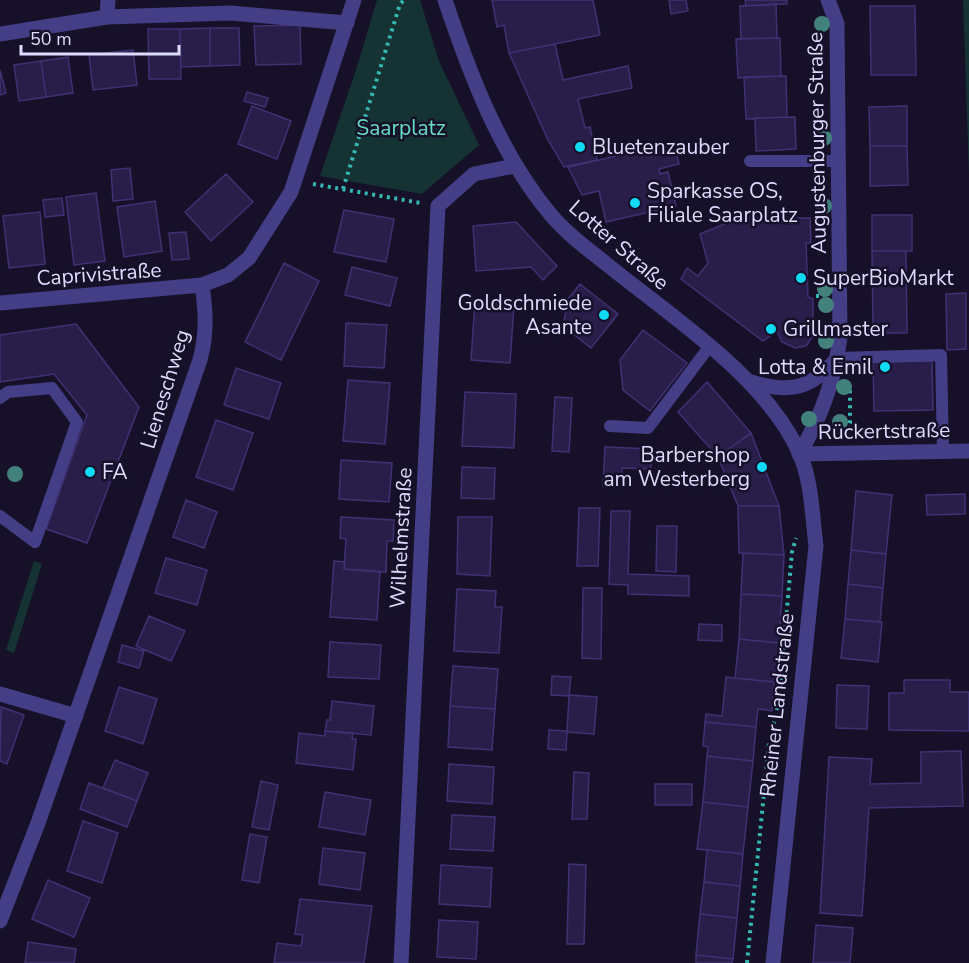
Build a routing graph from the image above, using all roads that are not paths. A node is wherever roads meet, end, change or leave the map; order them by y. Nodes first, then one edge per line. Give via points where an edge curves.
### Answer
1 (108, 0) edge
2 (354, 0) edge
3 (445, 0) edge
4 (828, 0) edge
5 (107, 18) junction
6 (347, 23) junction
7 (0, 34) edge
8 (750, 161) dead end
9 (838, 161) junction
10 (515, 166) junction
11 (202, 285) junction
12 (0, 303) edge
13 (709, 347) junction
14 (837, 358) junction
15 (751, 382) junction
16 (0, 398) edge
17 (610, 426) dead end
18 (944, 451) junction
19 (969, 451) edge
20 (800, 454) junction
21 (0, 516) edge
22 (0, 694) edge
23 (76, 716) junction
24 (0, 921) edge
25 (401, 963) edge
26 (772, 963) edge

1 - 5 street
2 - 6 street
3 - 10 street, Lotter Straße via 467,62
4 - 9 street, Augustenburger Straße via 837,24
5 - 6 street via 230,13
5 - 7 street
6 - 11 street via 291,192 249,258 228,275
8 - 9 lane
9 - 14 street, Augustenburger Straße
10 - 13 street, Lotter Straße via 552,216 580,243
10 - 25 street, Wilhelmstraße via 474,174 438,206
11 - 12 street, Caprivistraße
11 - 23 street, Lieneschweg via 206,339 200,360
13 - 15 street, Lotter Straße
13 - 17 lane via 648,428
14 - 15 street via 813,381 800,387 769,387
14 - 18 lane via 941,355
14 - 20 street, Augustenburger Straße via 815,428
15 - 20 street, Lotter Straße via 779,416
16 - 21 lane via 8,392 52,388 77,422 35,542
18 - 19 street, Rückertstraße
18 - 20 street, Rückertstraße
20 - 26 street, Rheiner Landstraße via 810,492 816,546
22 - 23 street
23 - 24 street, Lieneschweg

